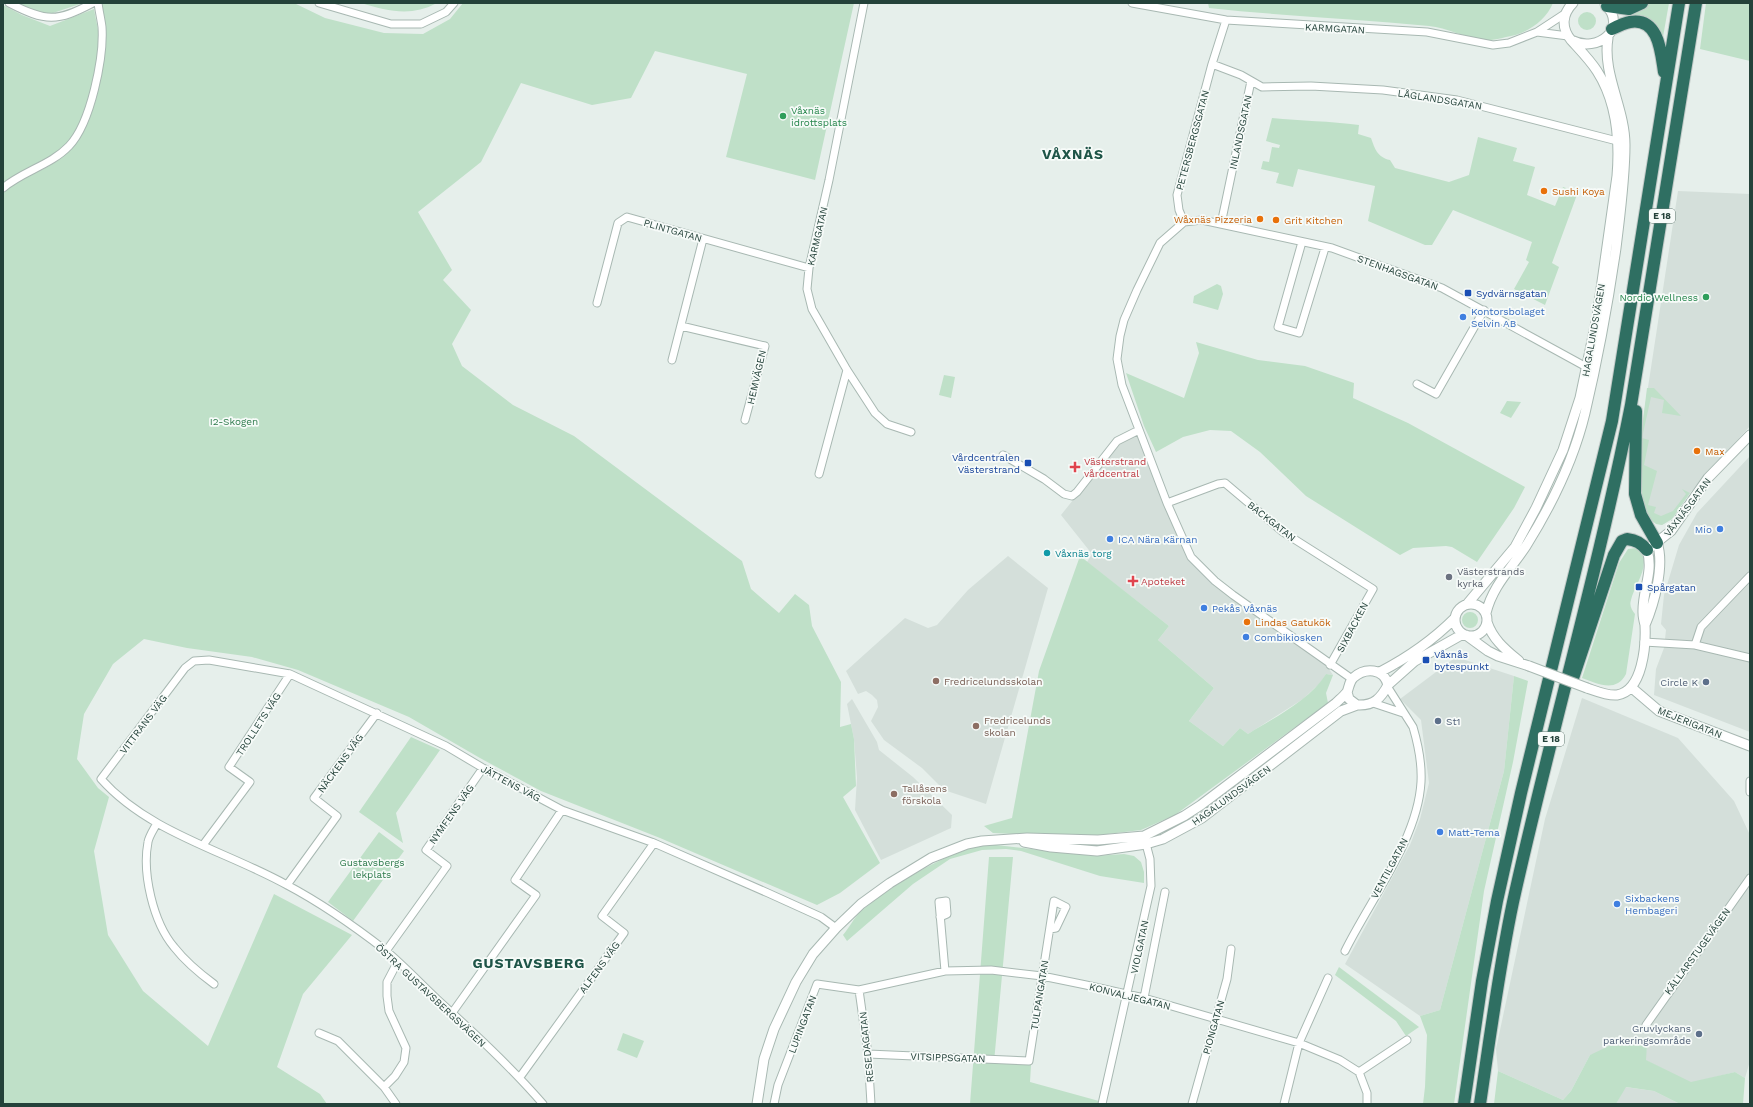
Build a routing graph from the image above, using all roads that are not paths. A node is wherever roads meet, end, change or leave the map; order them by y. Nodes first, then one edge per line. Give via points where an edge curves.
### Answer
1 (9, 3) edge
2 (93, 3) edge
3 (98, 3) edge
4 (319, 3) edge
5 (454, 3) edge
6 (864, 3) edge
7 (1132, 3) edge
8 (1573, 3) edge
9 (1642, 3) edge
10 (1679, 3) edge
11 (1696, 3) edge
12 (1605, 5) edge
13 (1566, 13) junction
14 (1226, 20) junction
15 (1538, 32) junction
16 (1610, 33) junction
17 (1569, 38) junction
18 (1212, 64) junction
19 (1251, 81) junction
20 (1666, 86) junction
21 (1621, 142) junction
22 (3, 188) edge
23 (1184, 222) junction
24 (1220, 224) junction
25 (703, 239) junction
26 (1302, 242) junction
27 (1326, 248) junction
28 (809, 268) junction
29 (597, 303) dead end
30 (1484, 310) junction
31 (681, 326) junction
32 (672, 360) dead end
33 (1591, 369) junction
34 (847, 370) junction
35 (1636, 376) junction
36 (1417, 384) dead end
37 (745, 420) dead end
38 (1138, 430) junction
39 (911, 432) dead end
40 (1750, 435) edge
41 (1003, 455) dead end
42 (819, 474) dead end
43 (1167, 503) junction
44 (1652, 547) junction
45 (1750, 576) edge
46 (1373, 589) joint
47 (1468, 604) junction
48 (1455, 618) junction
49 (1487, 618) junction
50 (1464, 634) junction
51 (1644, 642) junction
52 (1695, 645) junction
53 (1750, 658) edge
54 (1522, 663) junction
55 (1330, 665) junction
56 (185, 668) joint
57 (1380, 672) junction
58 (290, 674) junction
59 (1352, 679) junction
60 (1387, 686) junction
61 (1632, 688) junction
62 (1347, 692) junction
63 (1374, 703) junction
64 (1357, 705) junction
65 (377, 713) junction
66 (1403, 713) junction
67 (1555, 723) junction
68 (1750, 746) edge
69 (483, 768) junction
70 (101, 779) joint
71 (1750, 781) edge
72 (1750, 792) edge
73 (562, 810) junction
74 (157, 823) junction
75 (1145, 840) junction
76 (654, 843) junction
77 (203, 845) junction
78 (1750, 878) edge
79 (288, 885) junction
80 (1165, 892) dead end
81 (940, 917) dead end
82 (836, 928) junction
83 (1050, 929) dead end
84 (1231, 949) dead end
85 (1345, 950) dead end
86 (386, 951) junction
87 (397, 963) junction
88 (945, 971) junction
89 (1042, 976) junction
90 (1328, 978) dead end
91 (214, 984) dead end
92 (859, 990) junction
93 (1128, 995) junction
94 (1144, 998) junction
95 (452, 1013) junction
96 (1214, 1019) junction
97 (1646, 1025) dead end
98 (319, 1033) dead end
99 (1407, 1040) dead end
100 (1299, 1043) junction
101 (868, 1054) junction
102 (1029, 1061) joint
103 (1359, 1072) junction
104 (520, 1077) junction
105 (384, 1087) junction
106 (396, 1104) edge
107 (543, 1104) edge
108 (757, 1104) edge
109 (774, 1104) edge
110 (871, 1104) edge
111 (1102, 1104) edge
112 (1192, 1104) edge
113 (1284, 1104) edge
114 (1367, 1104) edge
115 (1464, 1104) edge
116 (1480, 1104) edge

1 - 2 street via 48,19 75,12
3 - 22 street via 102,47 95,88 80,129 70,145 45,164
4 - 5 street via 391,24 421,24 446,12
6 - 28 street, KARMGATAN
7 - 14 street, KARMGATAN
8 - 13 street
9 - 12 highway via 1629,9
10 - 20 highway, E 18
11 - 35 highway, E 18
12 - 16 street, HAGALUNDSVÄGEN via 1611,13
13 - 15 street, KARMGATAN
13 - 17 street via 1564,28
14 - 15 street, KARMGATAN via 1427,32 1493,45 1509,43
14 - 18 street, PETERSBERGSGATAN
15 - 17 street, KARMGATAN
16 - 17 street via 1594,44
16 - 20 highway via 1629,22 1636,21 1649,26 1659,40
16 - 21 street, HAGALUNDSVÄGEN via 1608,68 1622,116
17 - 21 street, HAGALUNDSVÄGEN via 1596,69 1607,90
18 - 19 street, INLANDSGATAN
18 - 23 street, PETERSBERGSGATAN via 1177,195
19 - 21 street, LÅGLANDSGATAN via 1262,87 1311,86 1383,90 1457,100
19 - 24 street, INLANDSGATAN
20 - 115 highway, E 18 via 1612,421 1521,793 1497,902 1482,981
21 - 33 street, HAGALUNDSVÄGEN via 1625,162 1619,222
23 - 24 street, STENHAGSGATAN via 1202,220
23 - 38 street via 1160,243 1124,320 1120,336 1117,359 1122,385
24 - 26 street, STENHAGSGATAN
25 - 28 street, PLINTGATAN
25 - 29 street, PLINTGATAN via 627,217 618,223
25 - 31 street
26 - 27 street, STENHAGSGATAN
26 - 27 street via 1278,327 1299,333
27 - 30 street, STENHAGSGATAN via 1442,288
28 - 34 street, KARMGATAN via 807,289 812,309
30 - 33 street, STENHAGSGATAN via 1536,341
30 - 36 street via 1436,394
31 - 32 street
31 - 37 street, HEMVÄGEN via 765,346
33 - 47 street, HAGALUNDSVÄGEN via 1563,450 1527,527 1515,547
33 - 49 street, HAGALUNDSVÄGEN via 1585,415 1568,463 1525,546 1493,593
34 - 39 street, KARMGATAN via 881,420
34 - 42 street
35 - 44 highway via 1635,494
35 - 67 highway, E 18 via 1619,467
38 - 41 street via 1117,441 1072,496 1064,494
38 - 43 street
40 - 44 street, VÅXNÄSGATAN via 1708,478 1674,527
43 - 46 street, BACKGATAN via 1225,483 1283,532
43 - 55 street via 1191,557 1215,581
44 - 51 street, VÅXNÄSGATAN via 1660,551 1660,567 1650,614 1645,625
44 - 67 highway via 1627,539 1622,541 1614,555 1576,673
45 - 52 street via 1701,627
46 - 55 street, SIXBACKEN
47 - 48 street via 1459,609
47 - 49 street via 1477,604
48 - 50 street via 1456,627
48 - 57 street via 1442,632 1412,654
49 - 50 street via 1479,634
49 - 54 street via 1492,634
50 - 54 street via 1488,651
50 - 60 street via 1415,661
51 - 52 street
51 - 61 street, VÅXNÄSGATAN via 1640,672
52 - 53 street
54 - 61 street, bridge via 1587,688 1616,695
55 - 59 street
56 - 58 street, JÄTTENS VÄG via 194,661 209,660
56 - 70 street, VITTRANS VÄG
57 - 59 street via 1362,672
57 - 60 street via 1386,677
58 - 65 street, JÄTTENS VÄG
58 - 77 street, TROLLETS VÄG via 230,767 250,782
59 - 62 street
60 - 63 street
60 - 66 street, VENTILGATAN
61 - 68 street, MEJERIGATAN via 1659,711
62 - 64 street
62 - 75 street, HAGALUNDSVÄGEN via 1201,805
63 - 64 street
63 - 66 street
64 - 75 street, HAGALUNDSVÄGEN via 1341,712 1202,818 1163,839
65 - 69 street, JÄTTENS VÄG via 446,746
65 - 79 street, NÄCKENS VÄG via 314,798 337,816
66 - 85 street, VENTILGATAN via 1413,727 1417,746 1421,780 1419,798 1404,844
67 - 116 highway, E 18 via 1513,904
69 - 73 street, JÄTTENS VÄG
69 - 86 street, NYMFENS VÄG via 426,850 447,866
70 - 74 street, ÖSTRA GUSTAVSBERGSVÄGEN via 111,790
71 - 72 street
73 - 76 street, JÄTTENS VÄG
73 - 95 street via 515,880 536,895
74 - 77 street, ÖSTRA GUSTAVSBERGSVÄGEN
74 - 91 street via 149,840 146,862 152,901 172,946
75 - 82 street, HAGALUNDSVÄGEN via 1097,851 1051,847 1019,840 982,840 967,844 931,858 890,883 861,904
75 - 93 street, VIOLGATAN via 1150,859 1151,886
76 - 82 street, JÄTTENS VÄG via 768,892 821,917
76 - 104 street, ALFENS VÄG via 602,916 624,933
77 - 79 street, ÖSTRA GUSTAVSBERGSVÄGEN
78 - 97 street, KÄLLARSTUGEVÄGEN
79 - 86 street, ÖSTRA GUSTAVSBERGSVÄGEN
80 - 94 street, VIOLGATAN
81 - 88 street
82 - 108 street, HAGALUNDSVÄGEN via 813,954 774,1029 764,1058
83 - 89 street, TULPANGATAN
84 - 96 street, PIONGATAN via 1227,979
86 - 87 street, ÖSTRA GUSTAVSBERGSVÄGEN
87 - 95 street, ÖSTRA GUSTAVSBERGSVÄGEN
87 - 105 street via 387,982 387,996 389,1011 406,1053 404,1062 395,1076
88 - 89 street, KONVALJEGATAN via 991,970
88 - 92 street, KONVALJEGATAN
89 - 93 street, KONVALJEGATAN
89 - 102 street, TULPANGATAN
90 - 100 street
92 - 101 street, RESEDAGATAN
92 - 109 street, LUPINGATAN via 817,984 778,1084
93 - 94 street, KONVALJEGATAN
93 - 111 street, VIOLGATAN
94 - 96 street, KONVALJEGATAN
95 - 104 street, ÖSTRA GUSTAVSBERGSVÄGEN
96 - 100 street, KONVALJEGATAN
96 - 112 street, PIONGATAN
98 - 105 street via 338,1041
99 - 103 street
100 - 103 street, KONVALJEGATAN via 1340,1060
100 - 113 street
101 - 102 street, VITSIPPSGATAN
101 - 110 street, RESEDAGATAN
103 - 114 street via 1367,1094
104 - 107 street, ÖSTRA GUSTAVSBERGSVÄGEN
105 - 106 street

